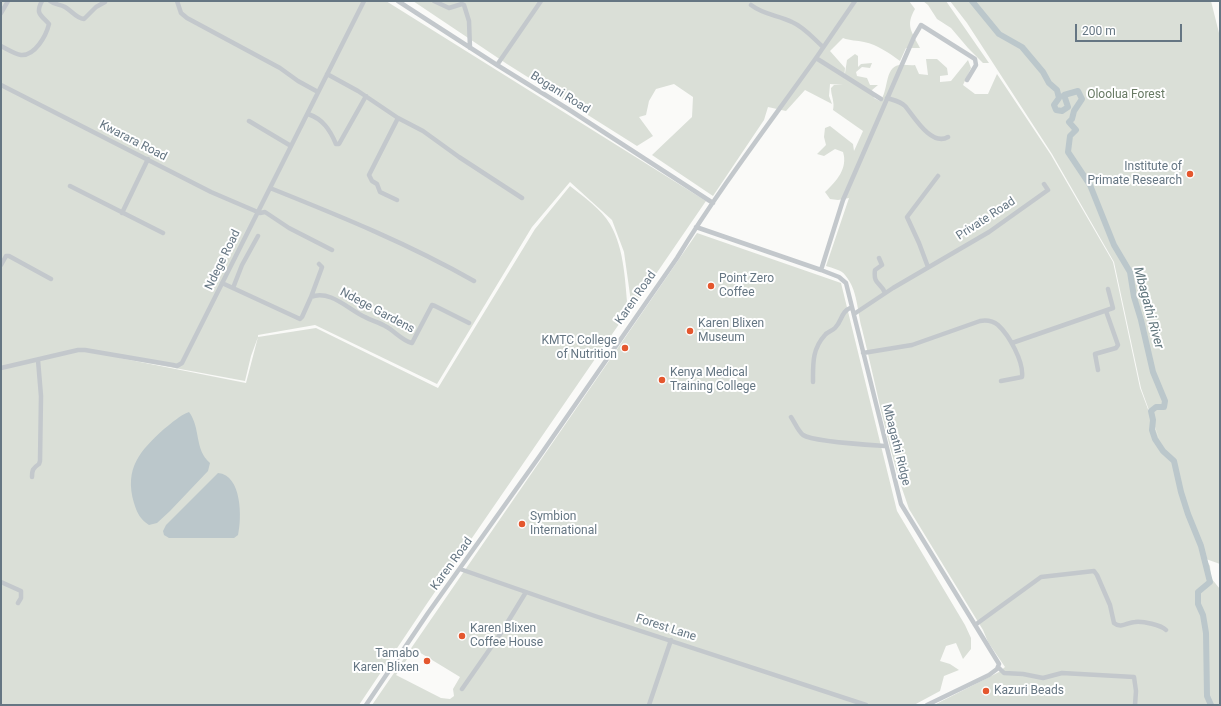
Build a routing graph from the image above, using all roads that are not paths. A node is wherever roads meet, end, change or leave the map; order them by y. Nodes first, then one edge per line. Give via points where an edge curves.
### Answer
1 (42, 1) edge
2 (50, 1) edge
3 (177, 1) edge
4 (364, 1) edge
5 (398, 1) edge
6 (434, 1) edge
7 (541, 1) edge
8 (854, 1) edge
9 (105, 2) dead end
10 (5, 3) edge
11 (751, 5) dead end
12 (1, 13) edge
13 (1, 46) edge
14 (823, 47) junction
15 (470, 48) junction
16 (816, 58) junction
17 (496, 65) junction
18 (328, 74) junction
19 (968, 80) dead end
20 (1, 85) edge
21 (318, 92) junction
22 (366, 96) junction
23 (887, 98) junction
24 (881, 99) dead end
25 (308, 114) junction
26 (398, 118) junction
27 (249, 121) dead end
28 (948, 136) dead end
29 (291, 146) junction
30 (148, 160) junction
31 (938, 176) dead end
32 (1044, 184) dead end
33 (70, 186) dead end
34 (270, 188) junction
35 (522, 198) dead end
36 (396, 200) dead end
37 (712, 202) junction
38 (258, 212) junction
39 (122, 213) junction
40 (696, 227) junction
41 (163, 232) dead end
42 (258, 236) dead end
43 (332, 250) dead end
44 (880, 258) dead end
45 (318, 264) dead end
46 (1, 265) edge
47 (928, 267) junction
48 (822, 270) junction
49 (51, 279) dead end
50 (474, 281) dead end
51 (222, 283) junction
52 (233, 288) junction
53 (1108, 289) dead end
54 (885, 293) junction
55 (311, 297) junction
56 (852, 307) junction
57 (1106, 311) junction
58 (854, 314) junction
59 (469, 323) dead end
60 (1012, 343) junction
61 (863, 353) junction
62 (38, 360) junction
63 (1, 368) edge
64 (1098, 370) dead end
65 (1001, 380) dead end
66 (813, 382) dead end
67 (791, 417) dead end
68 (886, 446) junction
69 (32, 477) dead end
70 (460, 569) junction
71 (1, 582) edge
72 (526, 592) junction
73 (18, 603) dead end
74 (975, 625) junction
75 (1166, 630) dead end
76 (671, 640) junction
77 (998, 668) junction
78 (462, 688) dead end
79 (366, 705) edge
80 (649, 705) edge
81 (866, 705) edge
82 (927, 705) edge
83 (1135, 705) edge

1 - 13 street via 38,8 39,14 49,24 36,49 20,55
2 - 9 street via 64,6 84,19
3 - 21 street via 181,13 187,18 280,68
4 - 18 street, Ndege Road
5 - 15 street, Bogani Road
6 - 15 street via 449,8 464,5 469,21
7 - 17 street
8 - 14 street, Karen Road
10 - 12 street
11 - 14 street via 800,26
14 - 16 street, Karen Road
15 - 17 street, Bogani Road
16 - 24 street
16 - 37 street, Karen Road
17 - 37 street, Bogani Road
18 - 21 street, Ndege Road
18 - 22 street
19 - 23 street via 976,65 975,59 921,25
20 - 30 street, Kwarara Road
21 - 25 street, Ndege Road
22 - 25 street via 339,144 336,144 326,124
22 - 26 street
23 - 28 street via 903,104 925,131 940,139
23 - 48 street via 843,200
25 - 29 street, Ndege Road
26 - 35 street via 423,131
26 - 36 street via 369,175 380,192
27 - 29 street
29 - 34 street, Ndege Road
30 - 38 street, Kwarara Road via 211,192
30 - 39 street
31 - 47 street via 907,217
32 - 47 street, Private Road via 1048,190 989,232
33 - 39 street
34 - 38 street, Ndege Road
34 - 50 street via 405,245
37 - 40 street, Karen Road
38 - 43 street, Kwarara Road via 265,212 289,228
38 - 51 street, Ndege Road
39 - 41 street
40 - 48 street, Mbagathi Ridge
40 - 70 street, Karen Road
42 - 52 street
44 - 54 street via 882,264 875,270 874,278
45 - 55 street via 322,267
46 - 49 street via 6,256 9,256
47 - 54 street, Private Road
48 - 56 street, Mbagathi Ridge via 845,281
51 - 52 street
51 - 62 street, Ndege Road via 180,365 85,350
52 - 55 street via 300,319
53 - 57 street via 1114,307
54 - 58 street, Private Road
55 - 59 street, Ndege Gardens via 319,295 331,298 364,317 385,325 412,343 432,306
56 - 58 street, Mbagathi Ridge
56 - 66 street via 845,311 836,327 824,336 815,350
57 - 60 street
57 - 64 street via 1118,345 1116,348 1095,354
58 - 61 street, Mbagathi Ridge
60 - 61 street via 998,325 987,320 912,345
60 - 65 street via 1023,376
61 - 68 street, Mbagathi Ridge
62 - 63 street, Ndege Road
62 - 69 street via 41,396 40,461 32,471
67 - 68 street via 800,433 810,438
68 - 74 street, Mbagathi Ridge via 901,504
70 - 72 street, Forest Lane
70 - 79 street, Karen Road
71 - 73 street via 21,591
72 - 76 street, Forest Lane
72 - 78 street
74 - 75 street via 1041,577 1094,571 1110,605 1114,623 1119,626 1137,621 1162,626
74 - 77 street, Mbagathi Ridge via 999,664
76 - 80 street
76 - 81 street, Forest Lane
77 - 82 street via 989,675
77 - 83 street via 1004,673 1043,678 1062,673 1134,676

